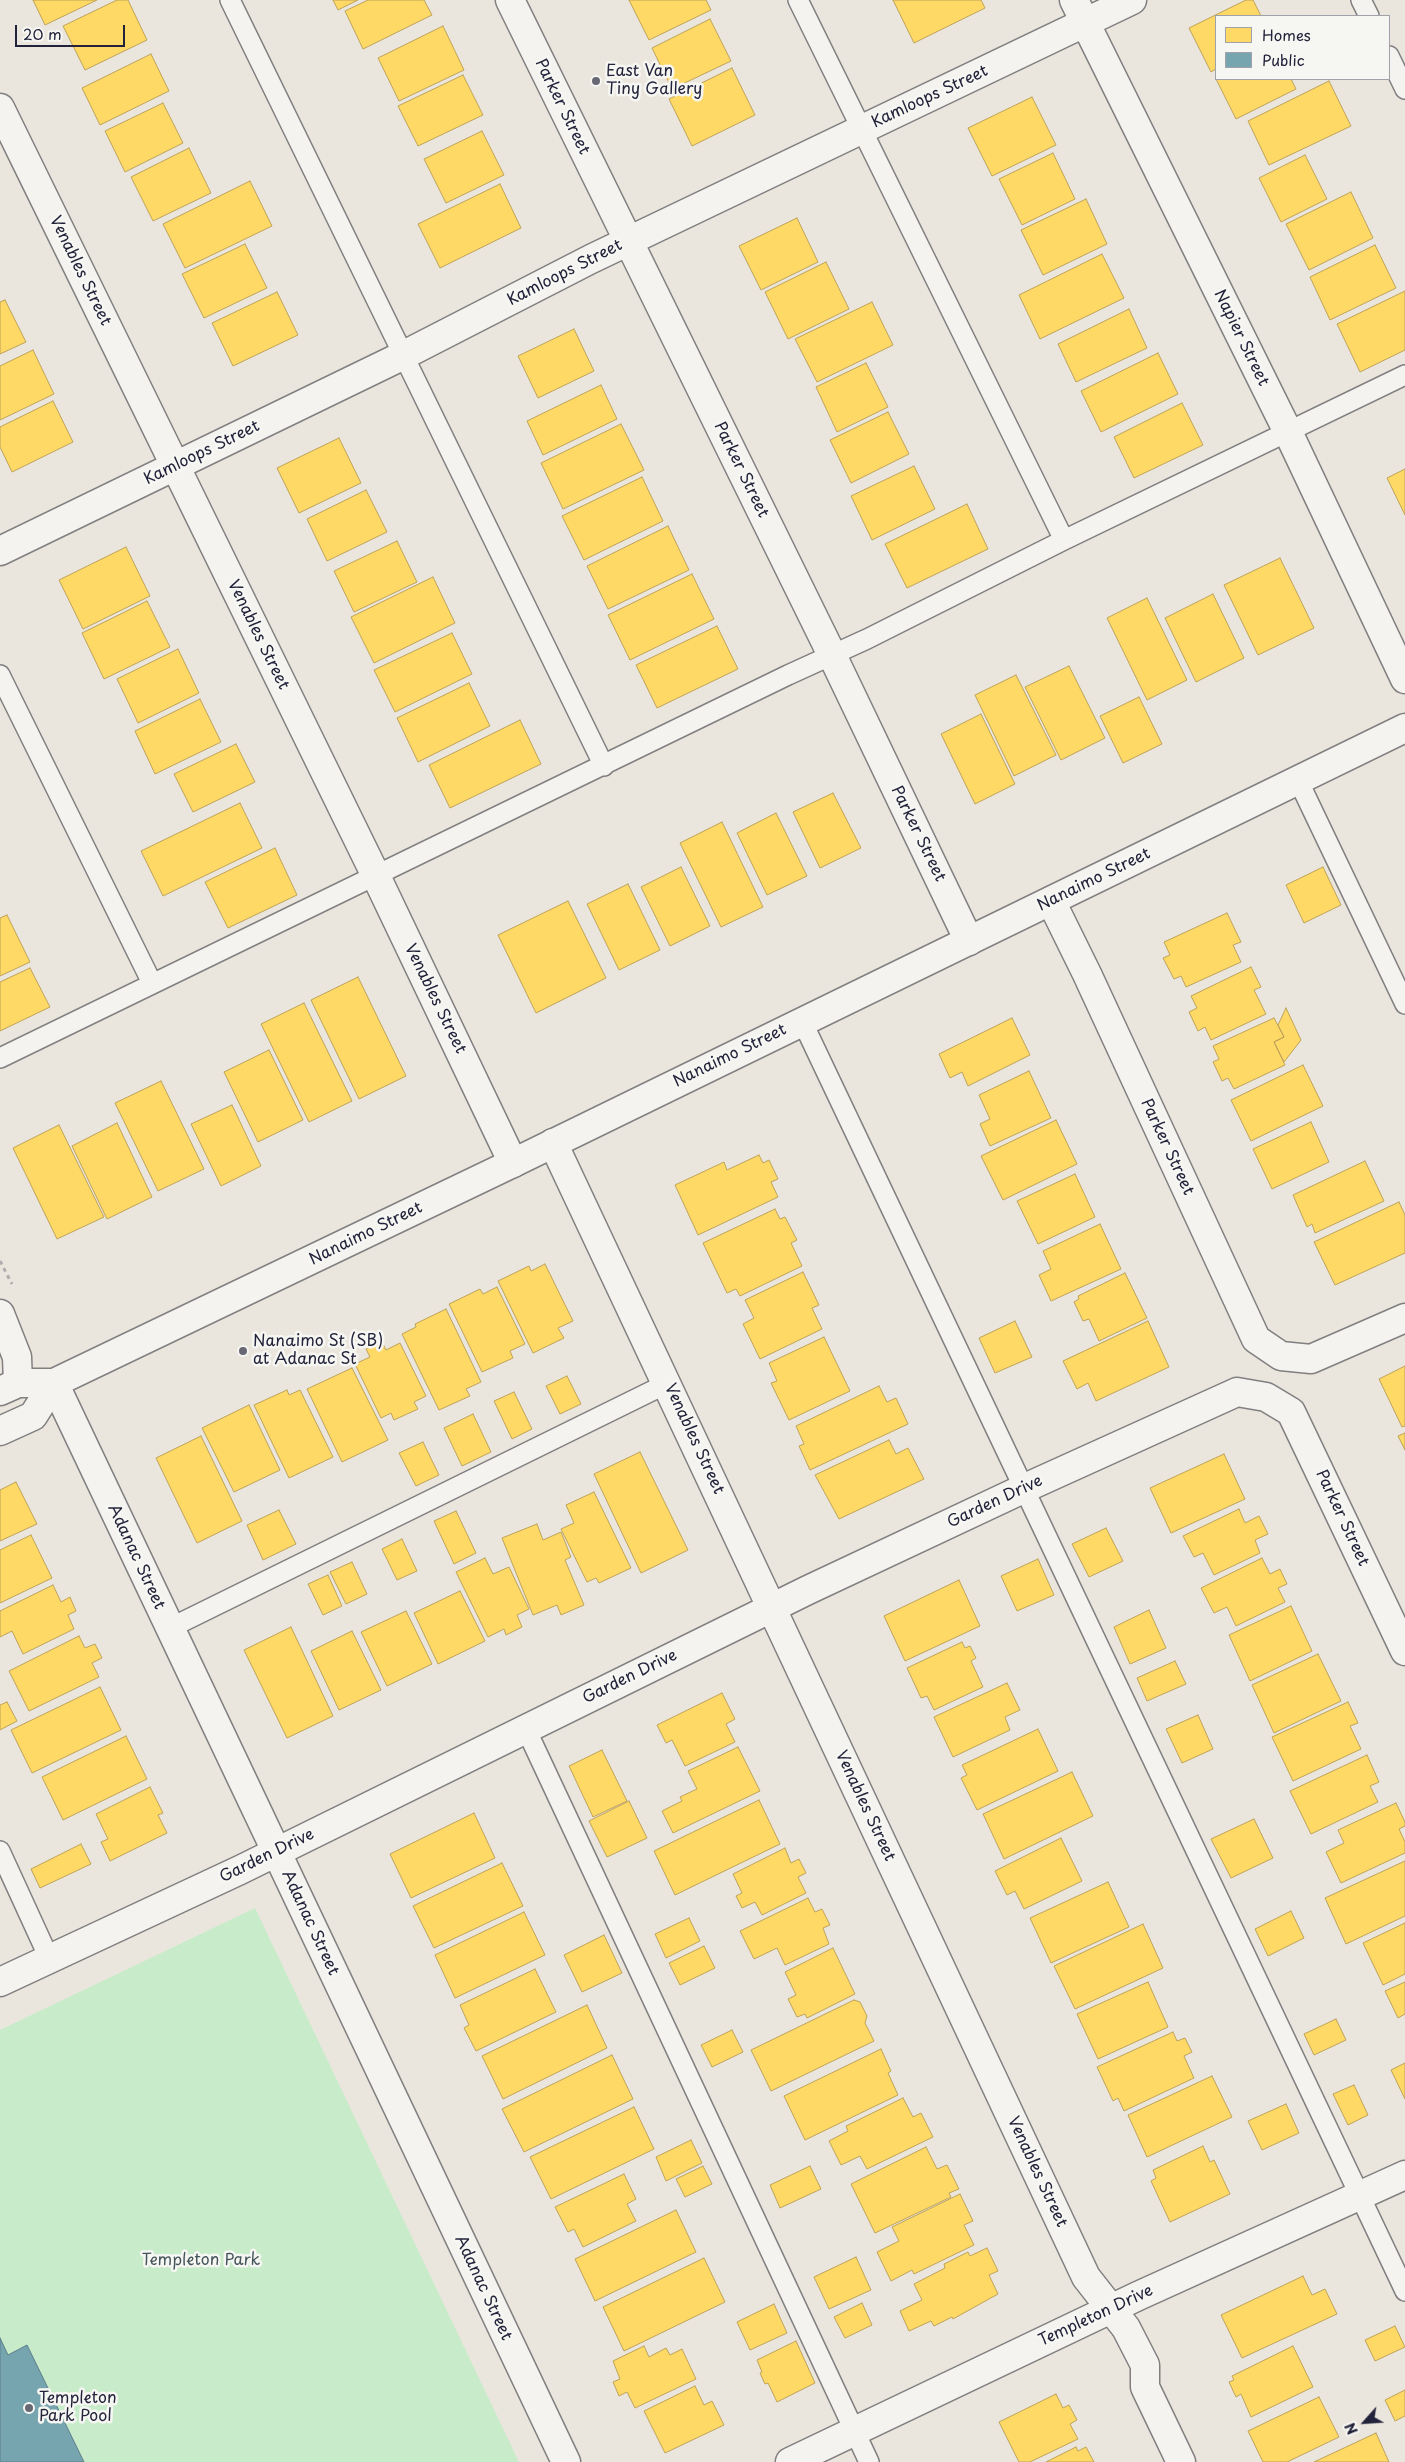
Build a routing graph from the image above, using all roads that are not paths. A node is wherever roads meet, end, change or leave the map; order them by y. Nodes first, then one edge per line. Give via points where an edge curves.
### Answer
1 (230, 0) edge
2 (510, 0) edge
3 (798, 0) edge
4 (1132, 0) edge
5 (1361, 0) edge
6 (1079, 12) edge
7 (1368, 15) edge
8 (1390, 58) edge
9 (1405, 88) edge
10 (0, 108) edge
11 (862, 130) junction
12 (628, 242) junction
13 (404, 354) junction
14 (1405, 374) edge
15 (1288, 432) junction
16 (176, 467) junction
17 (1064, 540) junction
18 (0, 551) edge
19 (832, 655) junction
20 (0, 675) edge
21 (1405, 679) edge
22 (1405, 728) edge
23 (604, 766) junction
24 (1298, 780) junction
25 (376, 876) junction
26 (1051, 902) junction
27 (969, 941) junction
28 (152, 983) junction
29 (1405, 1004) edge
30 (802, 1021) junction
31 (0, 1058) edge
32 (553, 1143) junction
33 (513, 1163) junction
34 (0, 1314) edge
35 (1405, 1318) edge
36 (54, 1383) junction
37 (668, 1383) junction
38 (9, 1387) edge
39 (1266, 1397) joint
40 (0, 1431) edge
41 (1025, 1488) junction
42 (772, 1607) junction
43 (170, 1628) junction
44 (1405, 1650) edge
45 (526, 1729) junction
46 (0, 1851) edge
47 (277, 1852) junction
48 (49, 1958) junction
49 (0, 1982) edge
50 (1405, 2175) edge
51 (1360, 2196) junction
52 (1405, 2291) edge
53 (1111, 2308) junction
54 (854, 2430) junction
55 (566, 2462) edge
56 (790, 2462) edge
57 (869, 2462) edge
58 (1181, 2462) edge

1 - 13 lane
2 - 12 street, Parker Street
3 - 11 lane
4 - 6 street, Kamloops Street
5 - 7 lane
6 - 11 street, Kamloops Street
6 - 15 street, Napier Street
8 - 9 lane
10 - 16 street, Venables Street
11 - 12 street, Kamloops Street
11 - 17 lane
12 - 13 street, Kamloops Street
12 - 19 street, Parker Street
13 - 16 street, Kamloops Street
13 - 23 lane
14 - 15 lane
15 - 17 lane
15 - 21 street, Napier Street
16 - 18 street, Kamloops Street
16 - 25 street, Venables Street
17 - 19 lane
19 - 23 lane
19 - 27 street, Parker Street
20 - 28 lane
22 - 24 street, Nanaimo Street
23 - 25 lane
24 - 26 street, Nanaimo Street
24 - 29 lane
25 - 28 lane
25 - 33 street, Venables Street
26 - 27 street, Nanaimo Street
26 - 35 street, Parker Street via 1256,1339 1281,1356 1310,1359
27 - 30 street, Nanaimo Street
28 - 31 lane
30 - 32 street, Nanaimo Street
30 - 41 lane
32 - 33 street, Nanaimo Street
32 - 37 street, Venables Street
33 - 36 street, Nanaimo Street
34 - 38 street via 17,1357
36 - 38 street, Nanaimo Street
36 - 40 street via 33,1416
36 - 43 street, Adanac Street
37 - 42 street, Venables Street
37 - 43 lane
39 - 41 street, Garden Drive via 1237,1392
39 - 44 street, Parker Street via 1291,1412
41 - 42 street, Garden Drive
41 - 51 lane
42 - 45 street, Garden Drive
42 - 53 street, Venables Street via 1086,2277
43 - 47 street, Adanac Street
45 - 47 street, Garden Drive
45 - 54 lane
46 - 48 lane
47 - 48 street, Garden Drive
47 - 55 street, Adanac Street
48 - 49 street, Garden Drive
50 - 51 street, Templeton Drive
51 - 52 lane
51 - 53 street, Templeton Drive
53 - 54 street, Templeton Drive
53 - 58 street, Venables Street via 1126,2328 1145,2365 1145,2387
54 - 56 street, Templeton Drive
54 - 57 lane

